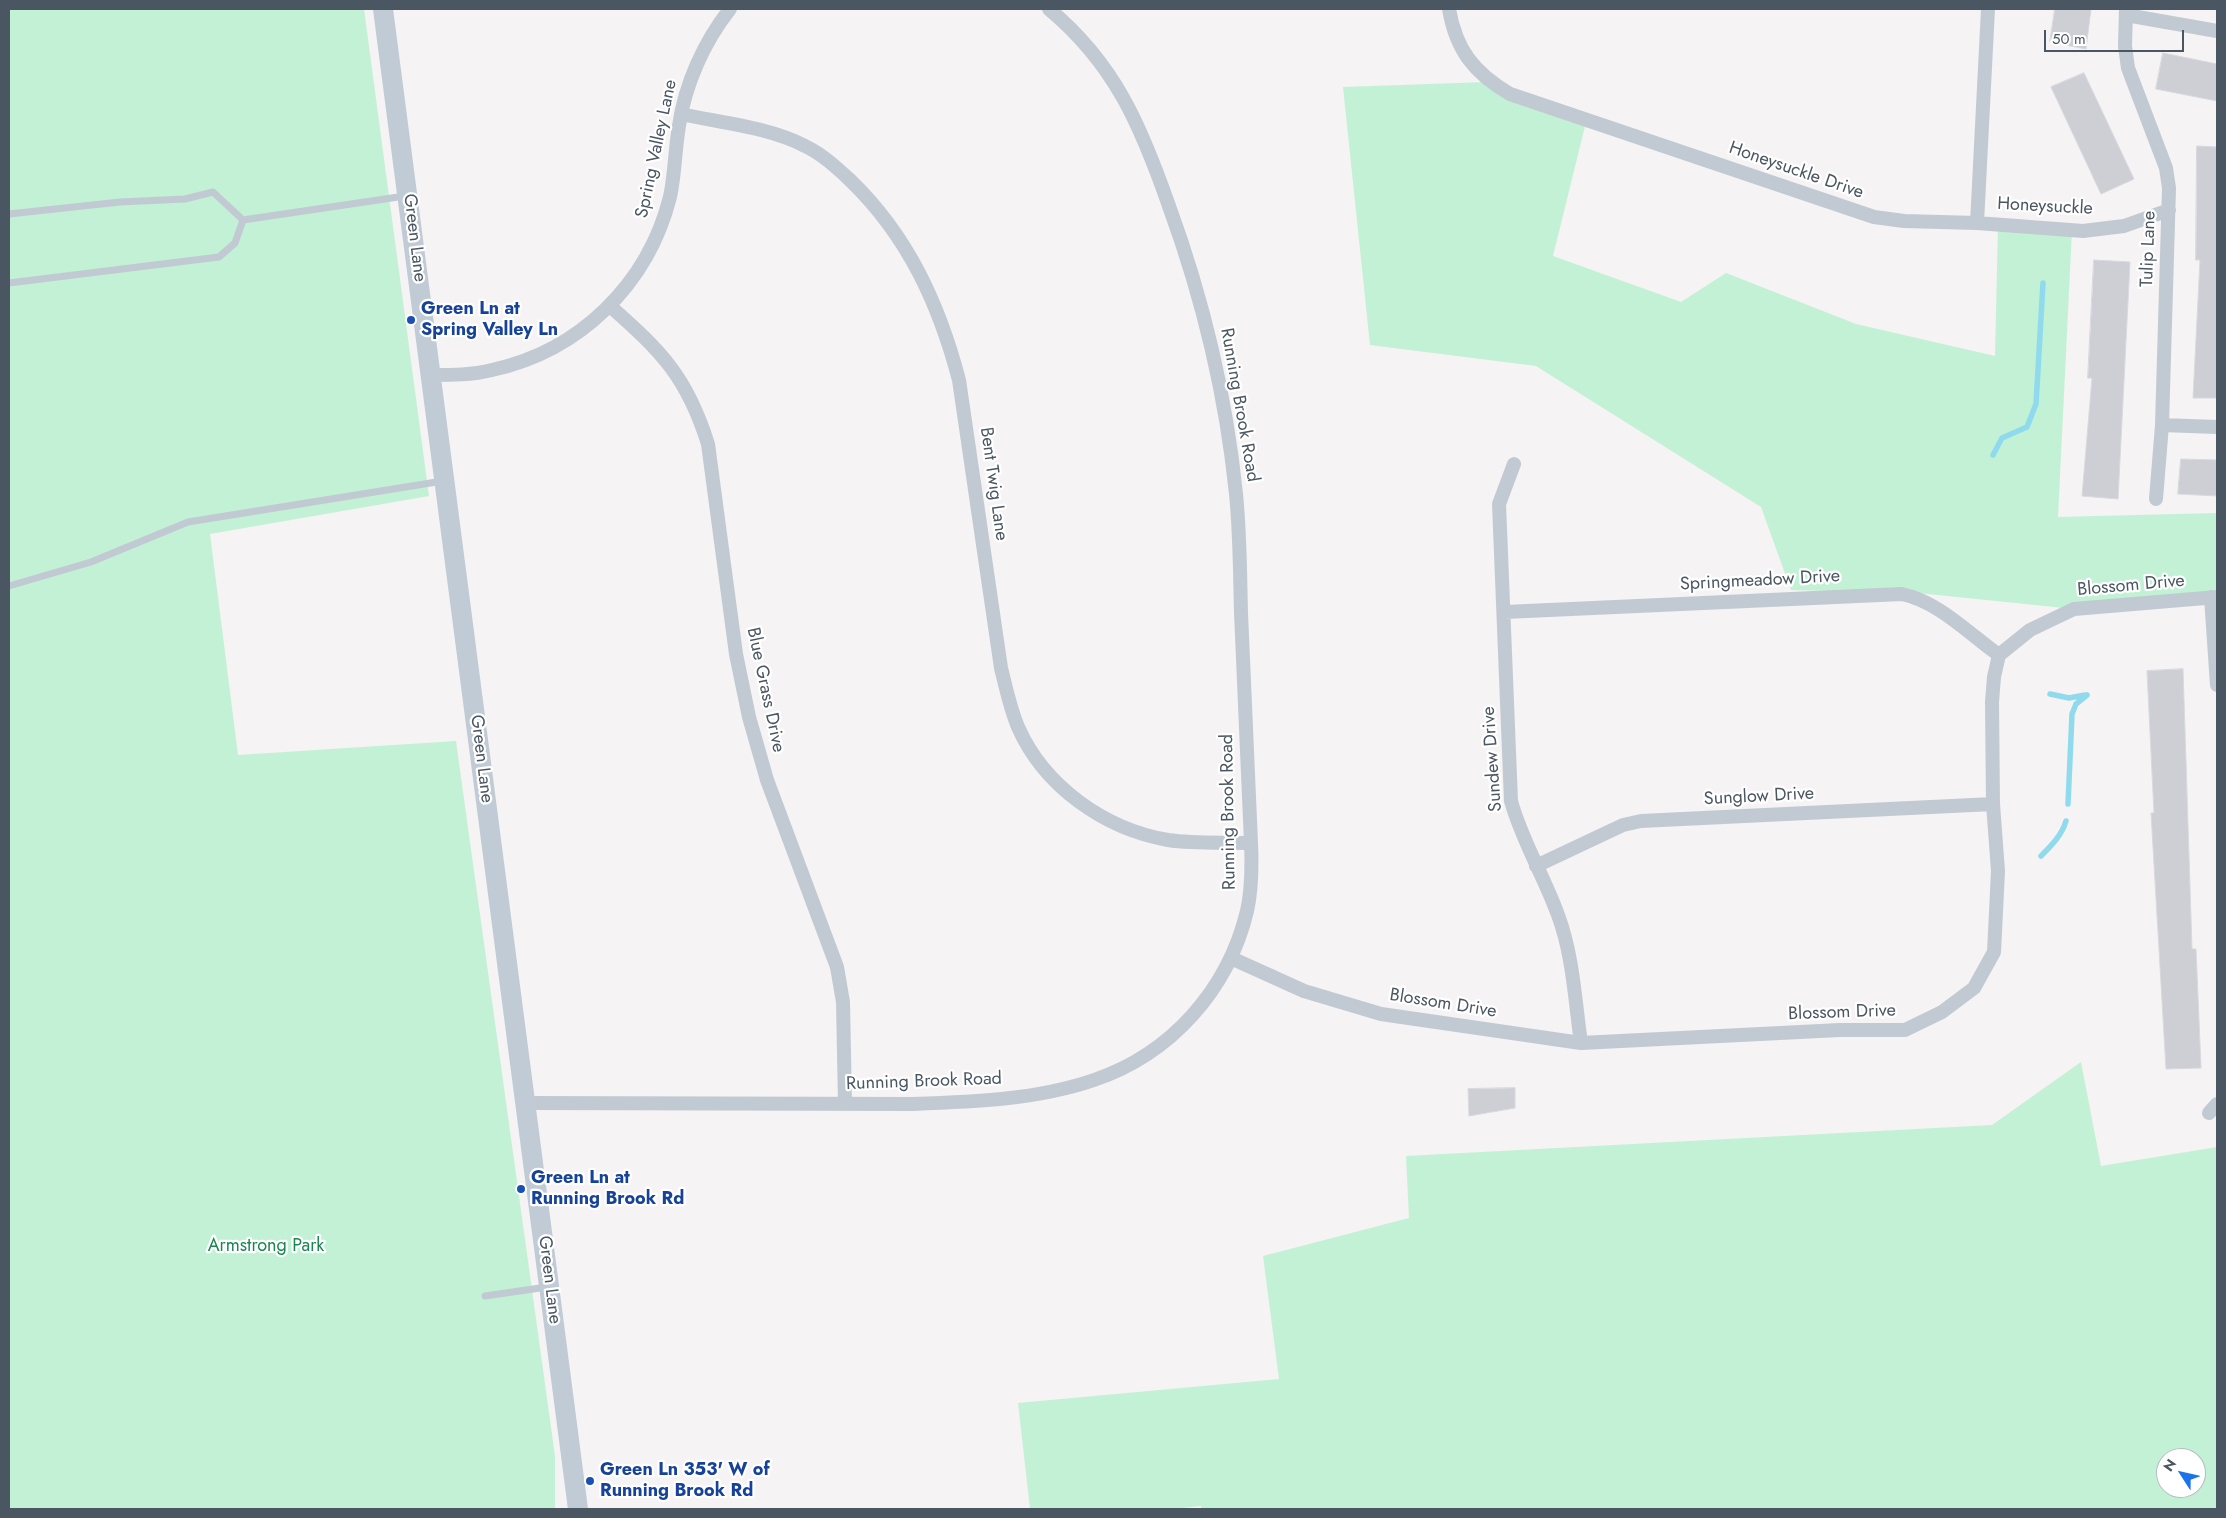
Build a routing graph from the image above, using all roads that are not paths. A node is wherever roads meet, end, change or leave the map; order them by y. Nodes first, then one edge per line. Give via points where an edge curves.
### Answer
1 (383, 9) edge
2 (730, 9) edge
3 (1049, 9) edge
4 (1448, 9) edge
5 (1988, 9) edge
6 (2126, 12) edge
7 (2217, 31) edge
8 (681, 114) junction
9 (408, 195) junction
10 (2169, 210) junction
11 (9, 214) edge
12 (243, 220) junction
13 (1977, 223) junction
14 (9, 283) edge
15 (610, 306) junction
16 (432, 375) junction
17 (2162, 425) junction
18 (2217, 428) edge
19 (1514, 464) dead end
20 (445, 481) junction
21 (2156, 499) dead end
22 (9, 586) edge
23 (2214, 597) edge
24 (1505, 612) junction
25 (1999, 655) junction
26 (2217, 685) edge
27 (1993, 804) junction
28 (1252, 843) junction
29 (1536, 866) junction
30 (1231, 958) junction
31 (1582, 1044) junction
32 (526, 1103) junction
33 (845, 1104) junction
34 (550, 1286) junction
35 (485, 1296) dead end
36 (578, 1509) edge

1 - 9 street, Green Lane
2 - 8 street, Spring Valley Lane via 705,47 690,81
3 - 28 street, Running Brook Road via 1094,52 1134,117 1181,237 1205,320 1223,403 1236,497
4 - 13 street, Honeysuckle Drive via 1462,52 1492,84 1510,94 1874,217
5 - 13 street
6 - 7 street
6 - 10 street, Tulip Lane via 2128,68 2166,168
8 - 15 street, Spring Valley Lane via 670,196 661,227 630,283
8 - 28 street, Bent Twig Lane via 782,135 807,146 832,163 860,190 887,222 914,263 936,308 959,380 1008,699 1036,758 1080,803 1106,820 1138,833 1169,840
9 - 12 lane
9 - 16 street, Green Lane
10 - 13 street, Honeysuckle via 2124,226 2083,231
10 - 17 street, Tulip Lane
11 - 12 lane via 120,202 185,199 213,192
12 - 14 lane via 235,243 219,257
15 - 16 street, Spring Valley Lane via 552,350 522,362 492,371
15 - 33 street, Blue Grass Drive via 657,349 683,383 698,412 708,444 736,654 749,717 767,780 837,967 843,1002
16 - 20 street, Green Lane
17 - 18 street
17 - 21 street, Tulip Lane
19 - 24 street, Sundew Drive via 1498,504
20 - 22 lane via 188,522 91,562
20 - 32 street, Green Lane
23 - 25 street, Blossom Drive via 2074,609 2030,630
23 - 26 street
24 - 25 street, Springmeadow Drive via 1902,594 1918,597 1932,605
24 - 29 street, Sundew Drive via 1511,801 1517,824
25 - 27 street, Blossom Drive via 1992,702
27 - 29 street, Sunglow Drive via 1641,821 1623,825
27 - 31 street, Blossom Drive via 1998,871 1994,952 1974,988 1942,1012 1905,1030 1840,1030
28 - 30 street, Running Brook Road via 1252,878 1247,910
29 - 31 street, Sundew Drive via 1558,914 1566,941
30 - 31 street, Blossom Drive via 1304,991 1381,1014
30 - 33 street, Running Brook Road via 1207,999 1180,1030 1155,1050 1094,1080 1014,1097 963,1102
32 - 33 street, Running Brook Road
32 - 34 street, Green Lane
34 - 35 lane
34 - 36 street, Green Lane

